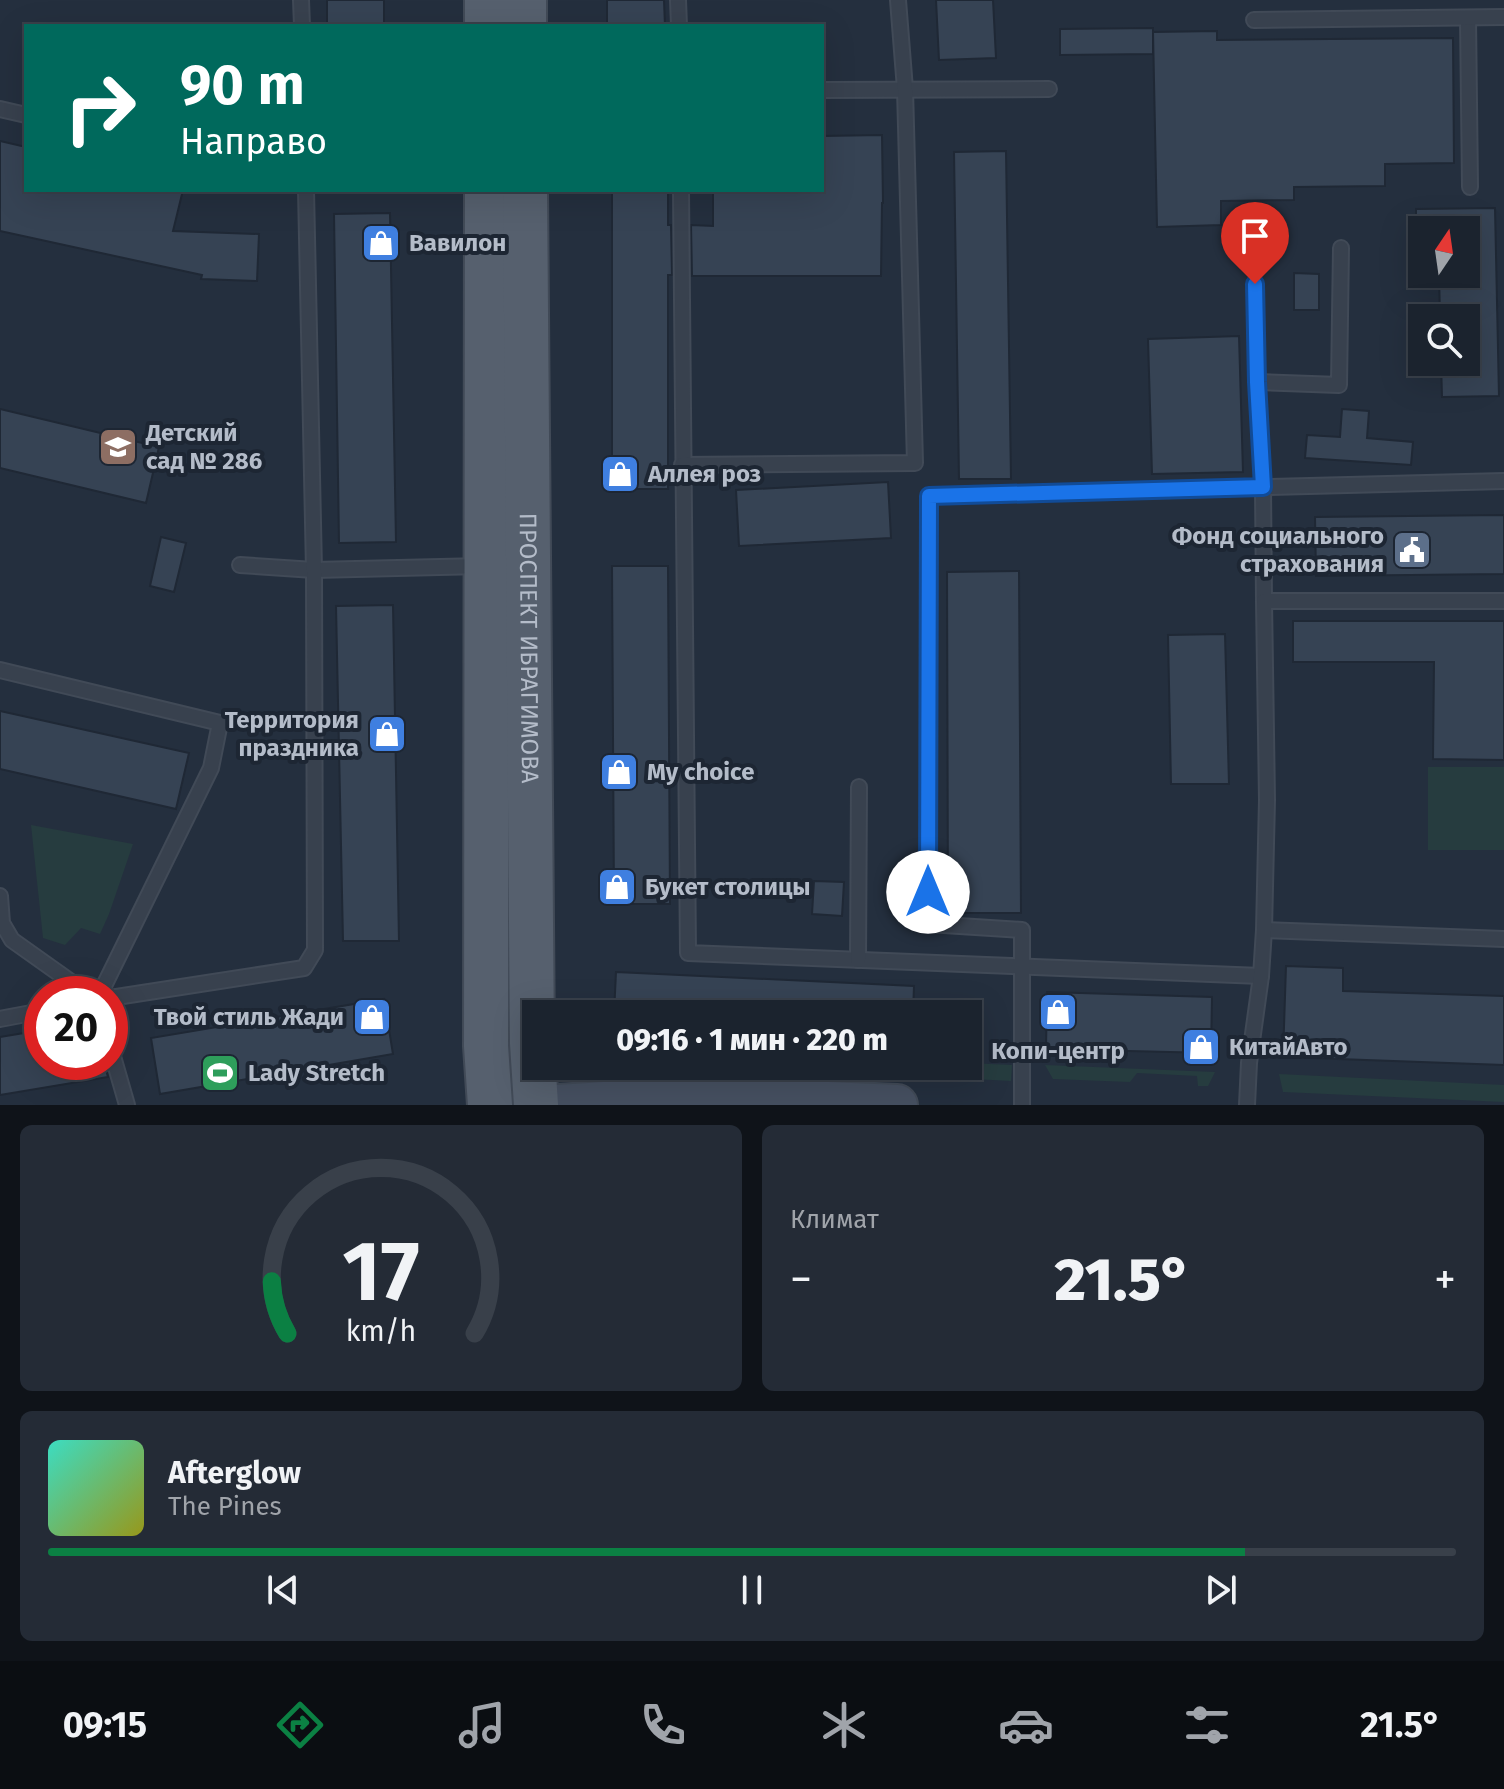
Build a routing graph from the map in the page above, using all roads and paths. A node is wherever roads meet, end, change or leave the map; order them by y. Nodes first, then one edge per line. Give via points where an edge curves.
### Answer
1 (301, 0) edge
2 (487, 0) edge
3 (524, 0) edge
4 (678, 0) edge
5 (898, 0) edge
6 (1504, 17) edge
7 (1468, 18) junction
8 (1254, 20) dead end
9 (302, 24) edge
10 (487, 24) edge
11 (524, 24) edge
12 (679, 24) edge
13 (905, 89) junction
14 (1049, 89) dead end
15 (824, 90) edge
16 (0, 109) edge
17 (24, 115) edge
18 (1470, 187) dead end
19 (306, 192) edge
20 (487, 192) edge
21 (525, 192) edge
22 (681, 192) edge
23 (1341, 248) dead end
24 (1255, 284) dead end
25 (1257, 382) junction
26 (682, 465) junction
27 (1504, 481) edge
28 (1263, 487) junction
29 (240, 565) dead end
30 (487, 566) junction
31 (314, 570) junction
32 (1264, 601) junction
33 (1504, 601) edge
34 (0, 670) edge
35 (859, 787) dead end
36 (0, 896) edge
37 (1264, 930) junction
38 (1504, 939) edge
39 (858, 960) junction
40 (1020, 966) junction
41 (63, 976) edge
42 (109, 976) edge
43 (1261, 976) junction
44 (128, 995) edge
45 (24, 1014) edge
46 (0, 1019) edge
47 (120, 1080) edge
48 (802, 1103) edge
49 (127, 1105) edge
50 (490, 1105) edge
51 (536, 1105) edge
52 (558, 1105) edge
53 (897, 1105) edge
54 (1022, 1105) edge
55 (1247, 1105) edge

1 - 9 lane
2 - 10 main road
3 - 11 main road
4 - 12 lane
5 - 13 lane
6 - 7 lane
7 - 8 lane
7 - 18 lane
13 - 14 lane
13 - 15 lane
13 - 26 lane via 915,463
16 - 17 lane
19 - 31 lane
20 - 30 main road, ПРОСПЕКТ ИБРАГИМОВА
21 - 51 main road, ПРОСПЕКТ ИБРАГИМОВА
22 - 26 lane
23 - 25 lane via 1339,385
24 - 25 lane
25 - 28 lane
26 - 39 lane via 688,953
27 - 28 lane
28 - 32 lane
28 - 40 lane via 929,496 928,924 1022,930
29 - 31 lane
30 - 31 lane
30 - 50 main road, ПРОСПЕКТ ИБРАГИМОВА
31 - 44 lane via 315,950 304,968
32 - 33 lane
32 - 37 lane
34 - 42 lane via 220,723 211,768
35 - 39 lane
36 - 41 lane via 2,923 12,940
37 - 38 lane
37 - 43 lane
39 - 40 lane
40 - 43 lane
40 - 54 lane
43 - 55 lane
45 - 46 lane
47 - 49 lane
48 - 52 main road via 635,1100
48 - 53 main road

